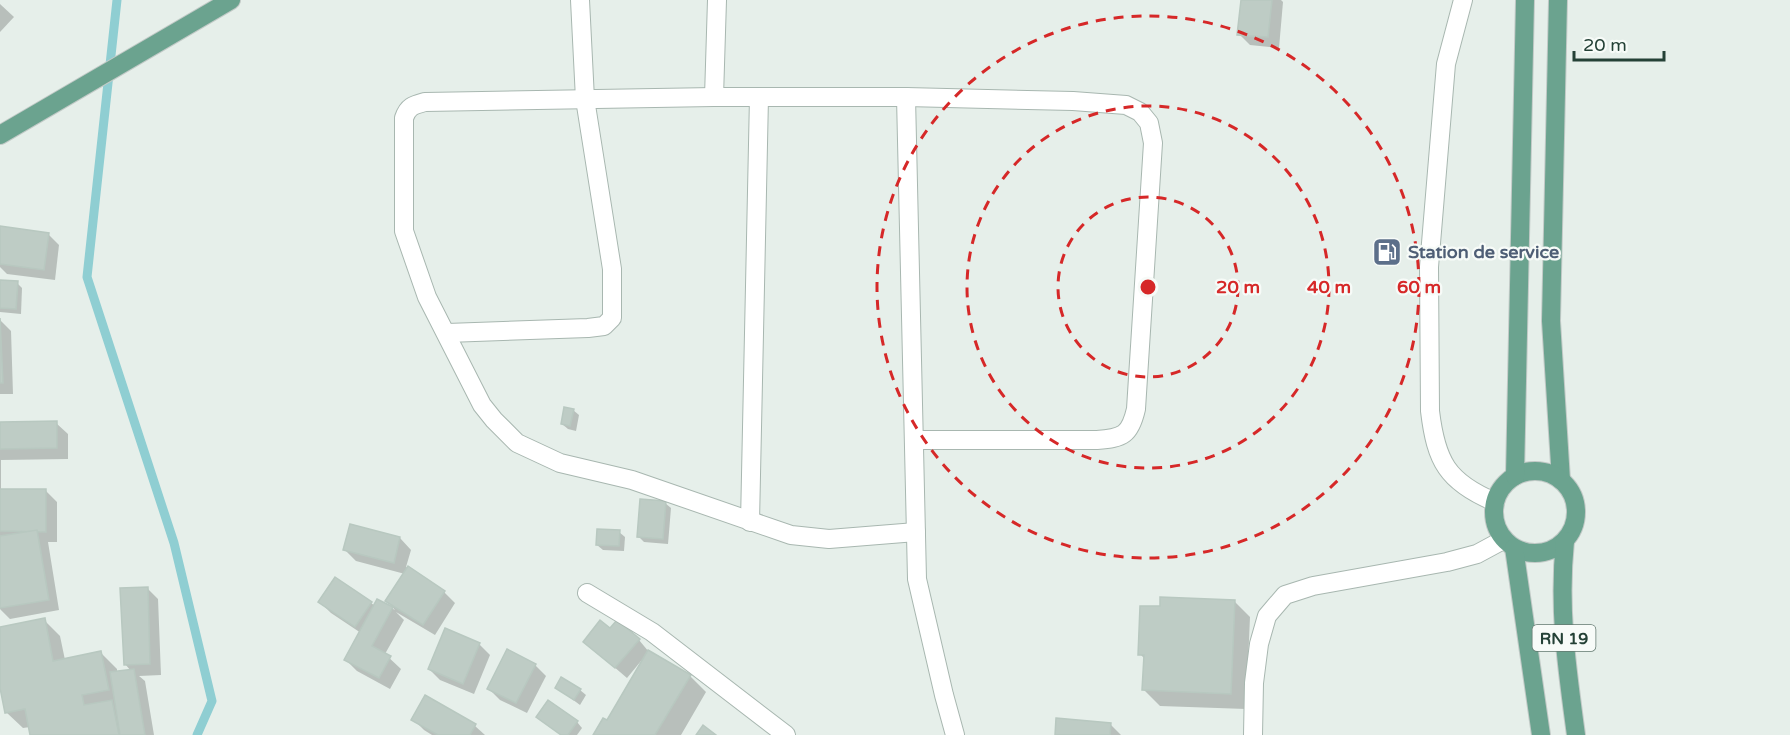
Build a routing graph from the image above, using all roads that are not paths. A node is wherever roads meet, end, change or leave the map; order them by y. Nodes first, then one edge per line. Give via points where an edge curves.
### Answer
1 (231, 0) edge
2 (580, 0) edge
3 (717, 0) edge
4 (1463, 0) edge
5 (1525, 0) edge
6 (1558, 0) edge
7 (714, 97) junction
8 (759, 97) junction
9 (906, 97) junction
10 (585, 99) junction
11 (0, 135) edge
12 (447, 333) junction
13 (914, 440) junction
14 (1515, 476) junction
15 (1561, 480) junction
16 (1495, 502) junction
17 (750, 522) junction
18 (916, 532) junction
19 (1565, 541) junction
20 (1509, 544) junction
21 (587, 592) dead end
22 (786, 735) edge
23 (955, 735) edge
24 (1253, 735) edge
25 (1541, 735) edge
26 (1576, 735) edge

1 - 11 main road
2 - 10 street
3 - 7 street
4 - 16 street via 1446,64 1429,267 1430,411 1442,463 1473,493
5 - 14 main road
6 - 15 main road via 1551,321
7 - 8 street
7 - 10 street
8 - 9 street
8 - 17 street
9 - 13 street
9 - 13 street via 1073,100 1126,105 1140,112 1149,123 1153,144 1136,409 1127,432 1115,439 1097,440
10 - 12 street via 612,269 612,318 604,326 588,328
10 - 12 street via 425,102 406,111 404,231 428,297
12 - 17 street via 482,405 517,443 560,463 632,480
13 - 18 street
14 - 15 main road via 1539,471
14 - 16 main road
15 - 19 main road via 1574,498 1576,515 1573,530
16 - 20 main road via 1494,522
17 - 18 street via 791,536 830,538
18 - 23 street via 917,579
19 - 20 main road via 1542,554 1528,553
19 - 26 main road, RN 19 via 1562,626
20 - 24 street via 1447,562 1285,594 1267,616 1259,644
20 - 25 main road, RN 19
21 - 22 street via 652,632

